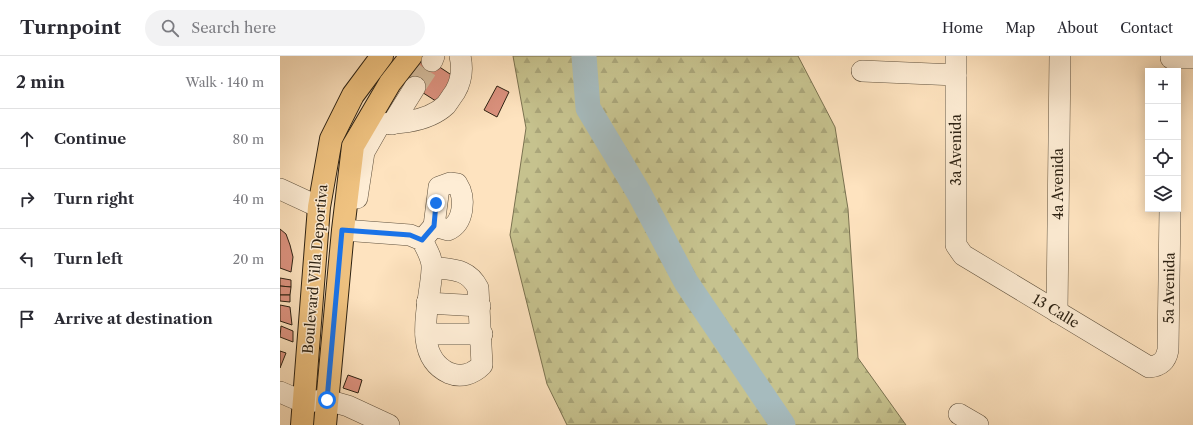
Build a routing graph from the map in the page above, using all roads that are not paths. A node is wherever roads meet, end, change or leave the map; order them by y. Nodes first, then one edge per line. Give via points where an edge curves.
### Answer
1 (382, 56) edge
2 (410, 56) edge
3 (460, 56) edge
4 (1060, 56) edge
5 (1193, 58) edge
6 (1171, 62) edge
7 (956, 66) edge
8 (862, 71) dead end
9 (415, 88) tunnel mouth
10 (379, 124) junction
11 (280, 190) edge
12 (319, 207) junction
13 (1170, 212) edge
14 (347, 230) junction
15 (956, 245) joint
16 (432, 267) junction
17 (427, 303) junction
18 (480, 306) junction
19 (1057, 312) junction
20 (426, 334) junction
21 (482, 334) junction
22 (1161, 364) joint
23 (280, 392) edge
24 (327, 400) junction
25 (303, 402) junction
26 (959, 414) dead end
27 (302, 425) edge
28 (325, 425) edge
29 (389, 425) edge
30 (978, 425) edge

1 - 12 main road, Boulevard Villa Deportiva via 353,95 331,139
2 - 10 main road, Boulevard Villa Deportiva via 390,83
3 - 10 street via 462,76 446,104 433,114
4 - 19 street, 4a Avenida
5 - 6 street
7 - 8 street
7 - 15 street, 3a Avenida
9 - 10 street
10 - 14 main road, Boulevard Villa Deportiva via 353,146
11 - 12 street
12 - 25 main road, Boulevard Villa Deportiva
13 - 22 street, 5a Avenida via 1168,350
14 - 16 street via 410,235 428,233
14 - 24 main road, Boulevard Villa Deportiva
15 - 19 street, 13 Calle via 963,255
16 - 17 street
16 - 18 street via 466,273 473,278 478,288
17 - 18 street
17 - 20 street
18 - 21 street
19 - 22 street, 13 Calle via 1149,367
20 - 21 street
20 - 21 street via 431,357 444,370 455,375 466,375 482,366
23 - 25 street
24 - 25 street
24 - 28 main road, Boulevard Villa Deportiva
24 - 29 street via 348,406
25 - 27 main road, Boulevard Villa Deportiva
26 - 30 street

